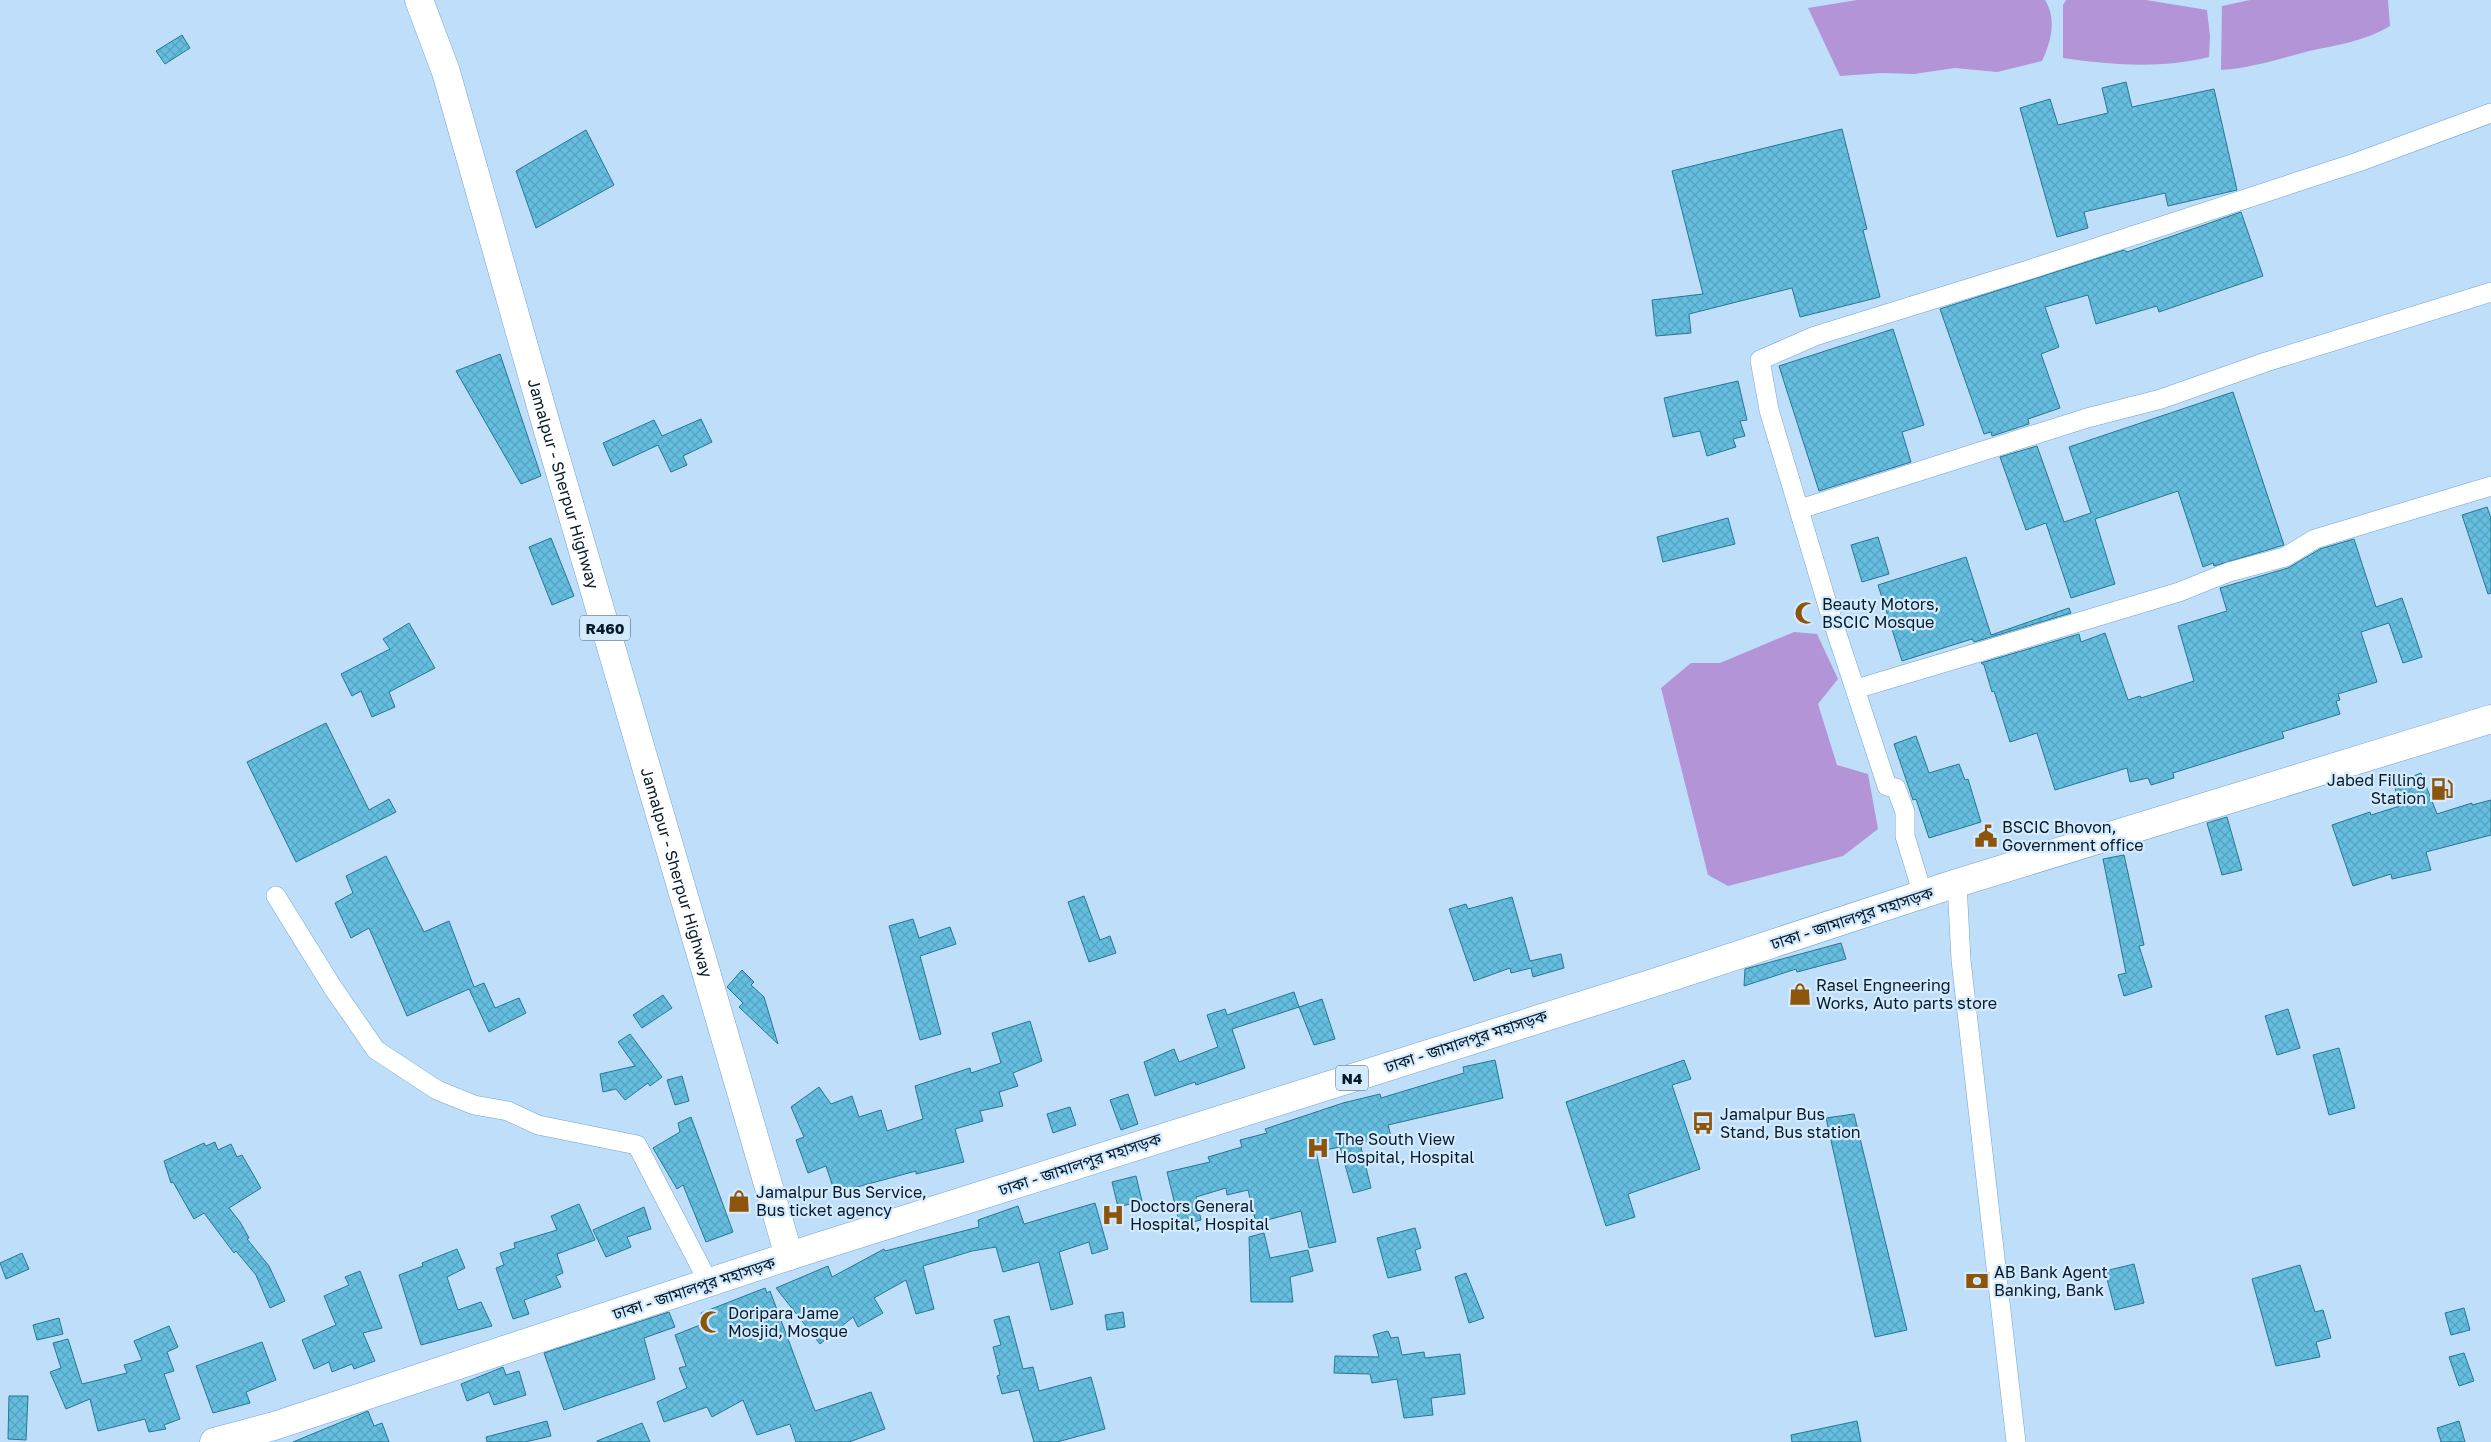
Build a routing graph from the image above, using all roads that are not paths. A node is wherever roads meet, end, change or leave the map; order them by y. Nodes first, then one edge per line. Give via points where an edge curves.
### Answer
1 (419, 0) edge
2 (2491, 113) edge
3 (2491, 292) edge
4 (2491, 486) edge
5 (1800, 509) junction
6 (1856, 688) junction
7 (2491, 719) edge
8 (1957, 883) junction
9 (1923, 895) junction
10 (276, 896) dead end
11 (789, 1256) junction
12 (709, 1283) junction
13 (214, 1442) edge
14 (2016, 1442) edge

1 - 11 main road, Jamalpur - Sherpur Highway / R460 via 446,72
2 - 5 street via 2358,162 1815,336 1760,360 1769,410
3 - 5 street via 2266,362 2161,399 2087,418
4 - 6 street via 2315,539 2285,557 2229,572 2179,592
5 - 6 street
6 - 9 street via 1887,786 1896,788 1904,812 1905,836
7 - 8 main road, ঢাকা - জামালপুর মহাসড়ক / N4
8 - 9 main road, ঢাকা - জামালপুর মহাসড়ক / N4
8 - 14 street via 1961,960
9 - 11 main road, ঢাকা - জামালপুর মহাসড়ক / N4
10 - 12 street via 376,1050 437,1090 474,1105 508,1111 538,1125 637,1145
11 - 12 main road, ঢাকা - জামালপুর মহাসড়ক / N4
12 - 13 main road, ঢাকা - জামালপুর মহাসড়ক / N4 via 274,1426

